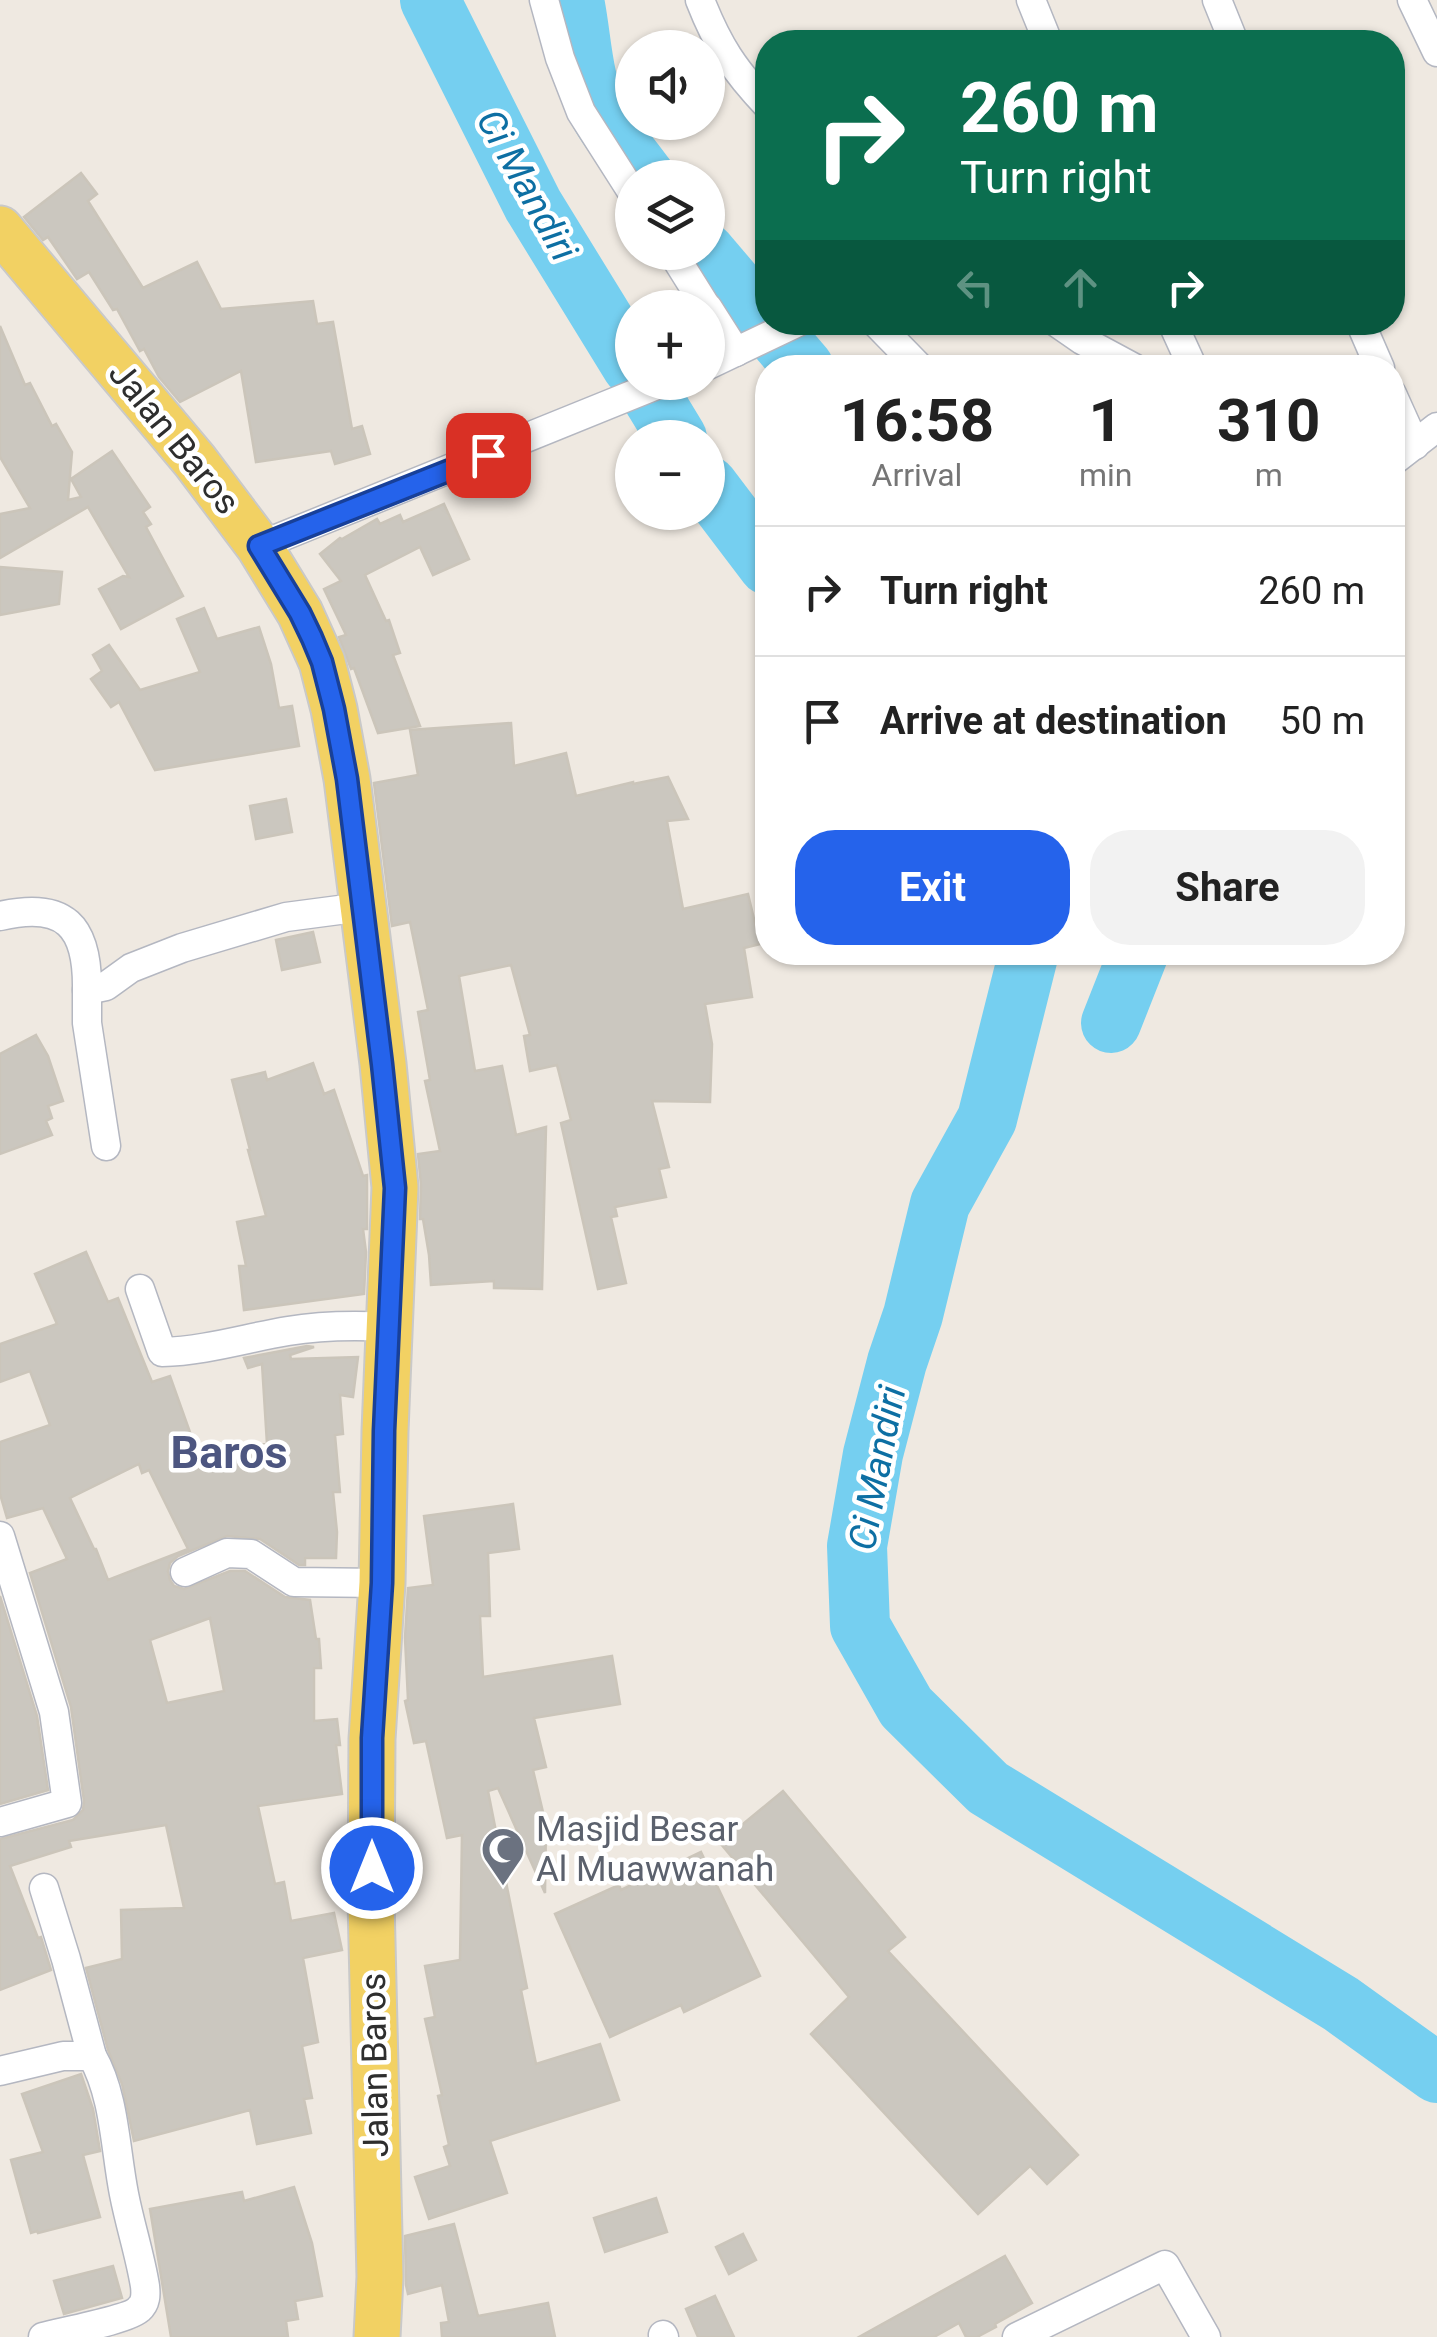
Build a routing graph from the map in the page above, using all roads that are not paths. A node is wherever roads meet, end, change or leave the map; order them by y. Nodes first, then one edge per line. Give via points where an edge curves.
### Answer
1 (544, 0) edge
2 (700, 0) edge
3 (1031, 0) edge
4 (1217, 0) edge
5 (1412, 0) edge
6 (1043, 30) edge
7 (1229, 30) edge
8 (1437, 52) edge
9 (755, 92) edge
10 (615, 165) edge
11 (0, 229) edge
12 (725, 324) edge
13 (771, 335) edge
14 (888, 335) edge
15 (1075, 335) edge
16 (749, 346) junction
17 (907, 355) edge
18 (1110, 355) edge
19 (725, 357) edge
20 (621, 400) edge
21 (1405, 423) edge
22 (1437, 426) edge
23 (1415, 445) junction
24 (1405, 452) edge
25 (259, 546) junction
26 (362, 907) junction
27 (0, 916) edge
28 (87, 990) junction
29 (106, 1146) dead end
30 (140, 1289) dead end
31 (391, 1327) junction
32 (0, 1536) edge
33 (185, 1572) dead end
34 (382, 1583) junction
35 (0, 1822) edge
36 (44, 1888) dead end
37 (92, 2056) junction
38 (0, 2071) edge
39 (43, 2337) edge
40 (377, 2337) edge
41 (1016, 2337) edge
42 (1206, 2337) edge

1 - 10 street via 581,112
2 - 9 street via 713,33
3 - 6 street
4 - 7 street
5 - 8 street
11 - 25 main road, Jalan Baros
12 - 16 street
13 - 16 street
14 - 17 street
15 - 18 street
16 - 19 street
20 - 25 street
21 - 23 street
22 - 23 street
23 - 24 street
25 - 26 main road, Jalan Baros via 322,662 347,779
26 - 28 street via 286,917 182,948
26 - 31 main road, Jalan Baros via 395,1188
27 - 28 street via 35,911 62,918 82,944
28 - 29 street
30 - 31 street via 162,1352 339,1324
31 - 34 main road, Jalan Baros
32 - 35 street via 54,1712 67,1803
33 - 34 street via 226,1552 251,1554 294,1582
34 - 40 main road, Jalan Baros via 371,1900
36 - 37 street
37 - 38 street
37 - 39 street via 108,2103 146,2297 126,2317
41 - 42 street via 1166,2265

